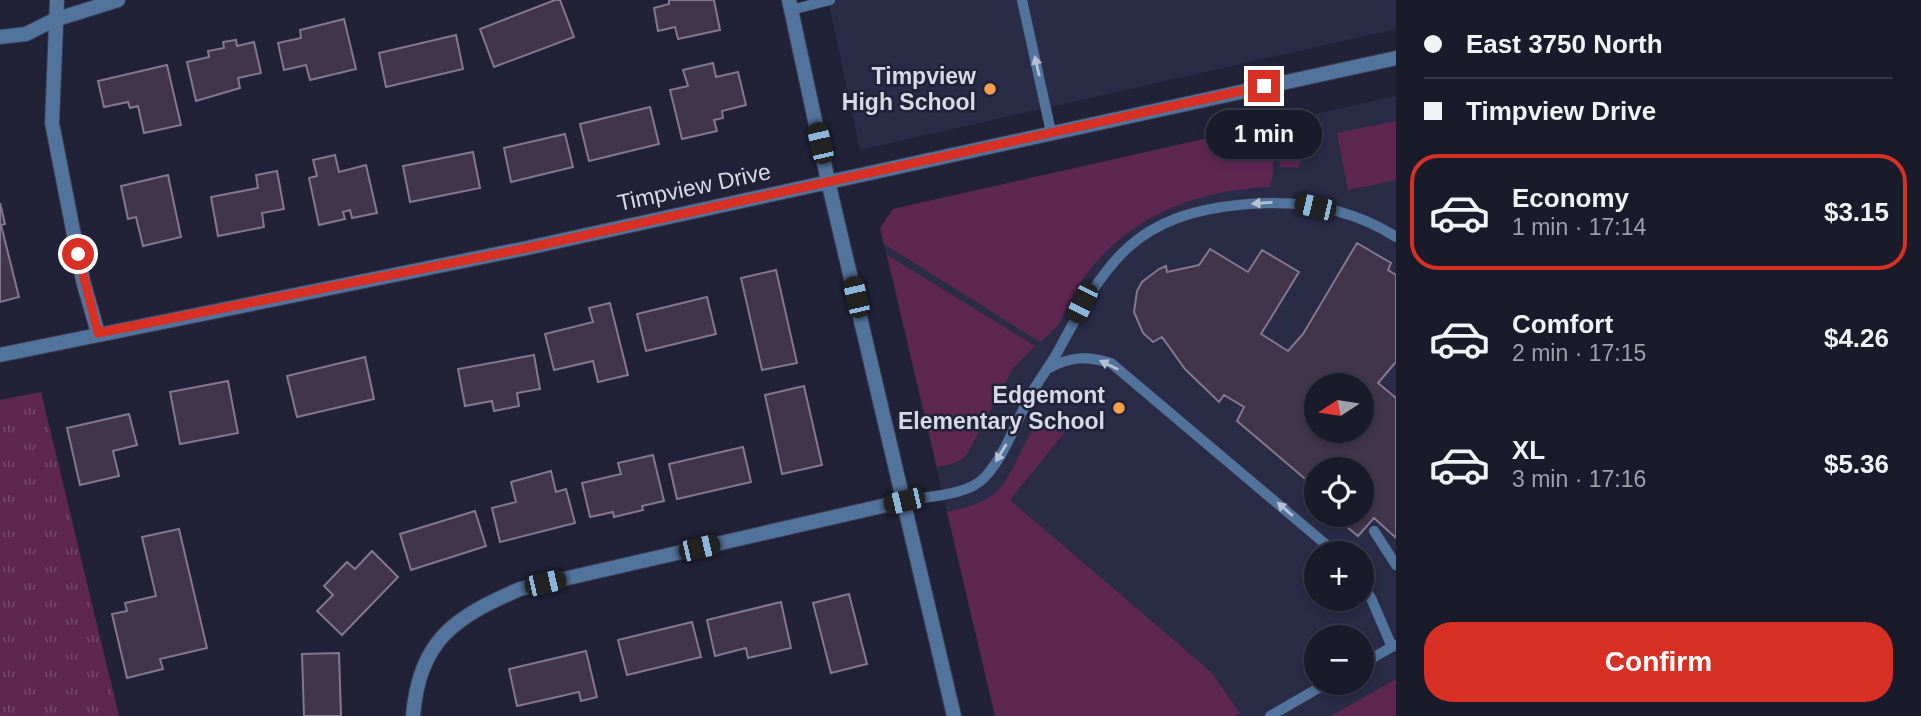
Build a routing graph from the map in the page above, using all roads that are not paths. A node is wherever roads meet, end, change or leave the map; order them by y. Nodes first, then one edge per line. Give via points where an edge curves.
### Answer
1 (57, 0) edge
2 (118, 0) edge
3 (830, 0) edge
4 (1022, 0) edge
5 (790, 5) edge
6 (54, 20) junction
7 (0, 37) edge
8 (1396, 58) edge
9 (1051, 132) junction
10 (828, 181) junction
11 (1396, 237) edge
12 (98, 333) junction
13 (0, 355) edge
14 (1049, 369) junction
15 (904, 501) junction
16 (1374, 531) dead end
17 (1322, 541) edge
18 (1396, 565) edge
19 (1374, 604) edge
20 (1394, 646) edge
21 (1374, 657) edge
22 (1306, 695) edge
23 (413, 716) edge
24 (954, 716) edge
25 (1270, 716) edge

1 - 6 street
2 - 6 street
3 - 5 lane
9 -> 4 lane
5 - 10 street
6 - 7 street via 26,34
6 - 12 street via 52,123 83,281
8 - 9 street, Timpview Drive
9 - 10 street, Timpview Drive
10 - 12 street, Timpview Drive via 527,248
10 - 15 street
11 -> 14 lane via 1367,219 1289,201 1211,207 1153,227 1114,260 1082,303
12 - 13 street, Timpview Drive
14 -> 15 lane via 983,479 960,490
17 -> 14 lane via 1111,363 1086,356 1068,358
15 - 23 street via 520,589 473,609 431,649 415,694
15 - 24 street
16 - 18 lane
19 - 20 lane
20 - 21 lane
22 - 25 lane

